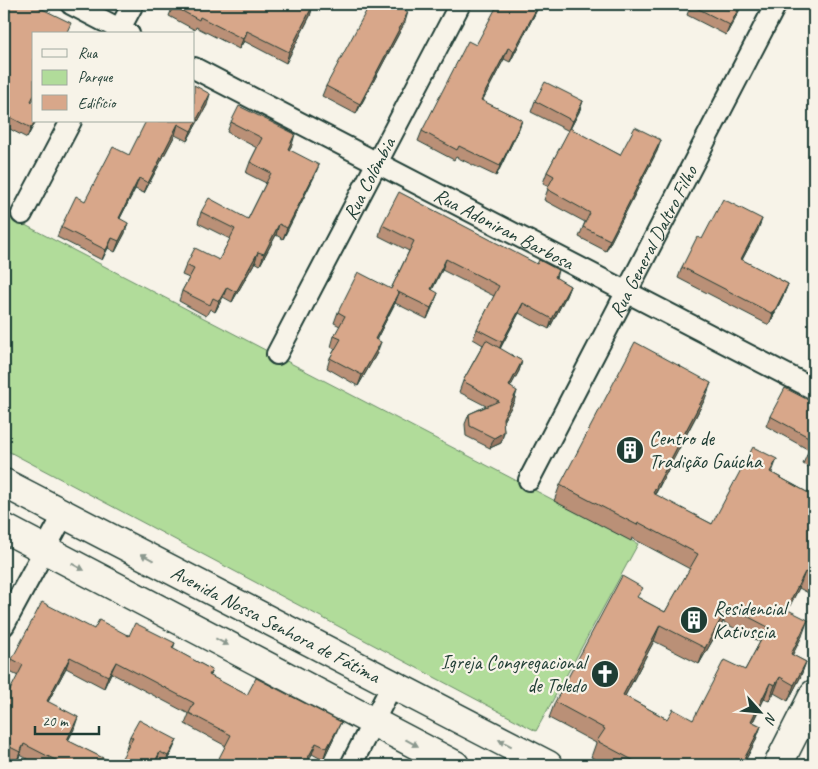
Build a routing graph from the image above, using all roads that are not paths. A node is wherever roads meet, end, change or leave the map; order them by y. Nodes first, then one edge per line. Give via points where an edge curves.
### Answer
1 (71, 4) edge
2 (133, 4) edge
3 (460, 4) edge
4 (776, 4) edge
5 (122, 32) edge
6 (195, 69) edge
7 (70, 122) edge
8 (377, 163) junction
9 (22, 214) dead end
10 (626, 292) junction
11 (277, 354) dead end
12 (814, 389) edge
13 (529, 480) dead end
14 (4, 483) edge
15 (64, 514) junction
16 (4, 528) edge
17 (45, 549) junction
18 (4, 625) edge
19 (392, 685) junction
20 (814, 694) edge
21 (373, 722) junction
22 (814, 731) edge
23 (351, 765) edge
24 (455, 765) edge
25 (548, 765) edge
26 (778, 765) edge
27 (796, 765) edge

1 - 5 street
2 - 5 street
3 - 8 street, Rua Colômbia
4 - 10 street, Rua General Daltro Filho
6 - 8 street, Rua Adoniran Barbosa
7 - 9 street
8 - 10 street, Rua Adoniran Barbosa
8 - 11 street, Rua Colômbia
10 - 12 street, Rua Adoniran Barbosa
10 - 13 street, Rua General Daltro Filho
14 - 15 street, Avenida Nossa Senhora de Fátima
15 - 17 street
19 -> 15 street, Avenida Nossa Senhora de Fátima
16 - 17 street, Avenida Nossa Senhora de Fátima
17 - 18 street
17 -> 21 street, Avenida Nossa Senhora de Fátima
19 - 21 street
25 -> 19 street, Avenida Nossa Senhora de Fátima
20 - 26 street
21 - 23 street
21 -> 24 street, Avenida Nossa Senhora de Fátima
22 - 27 street

